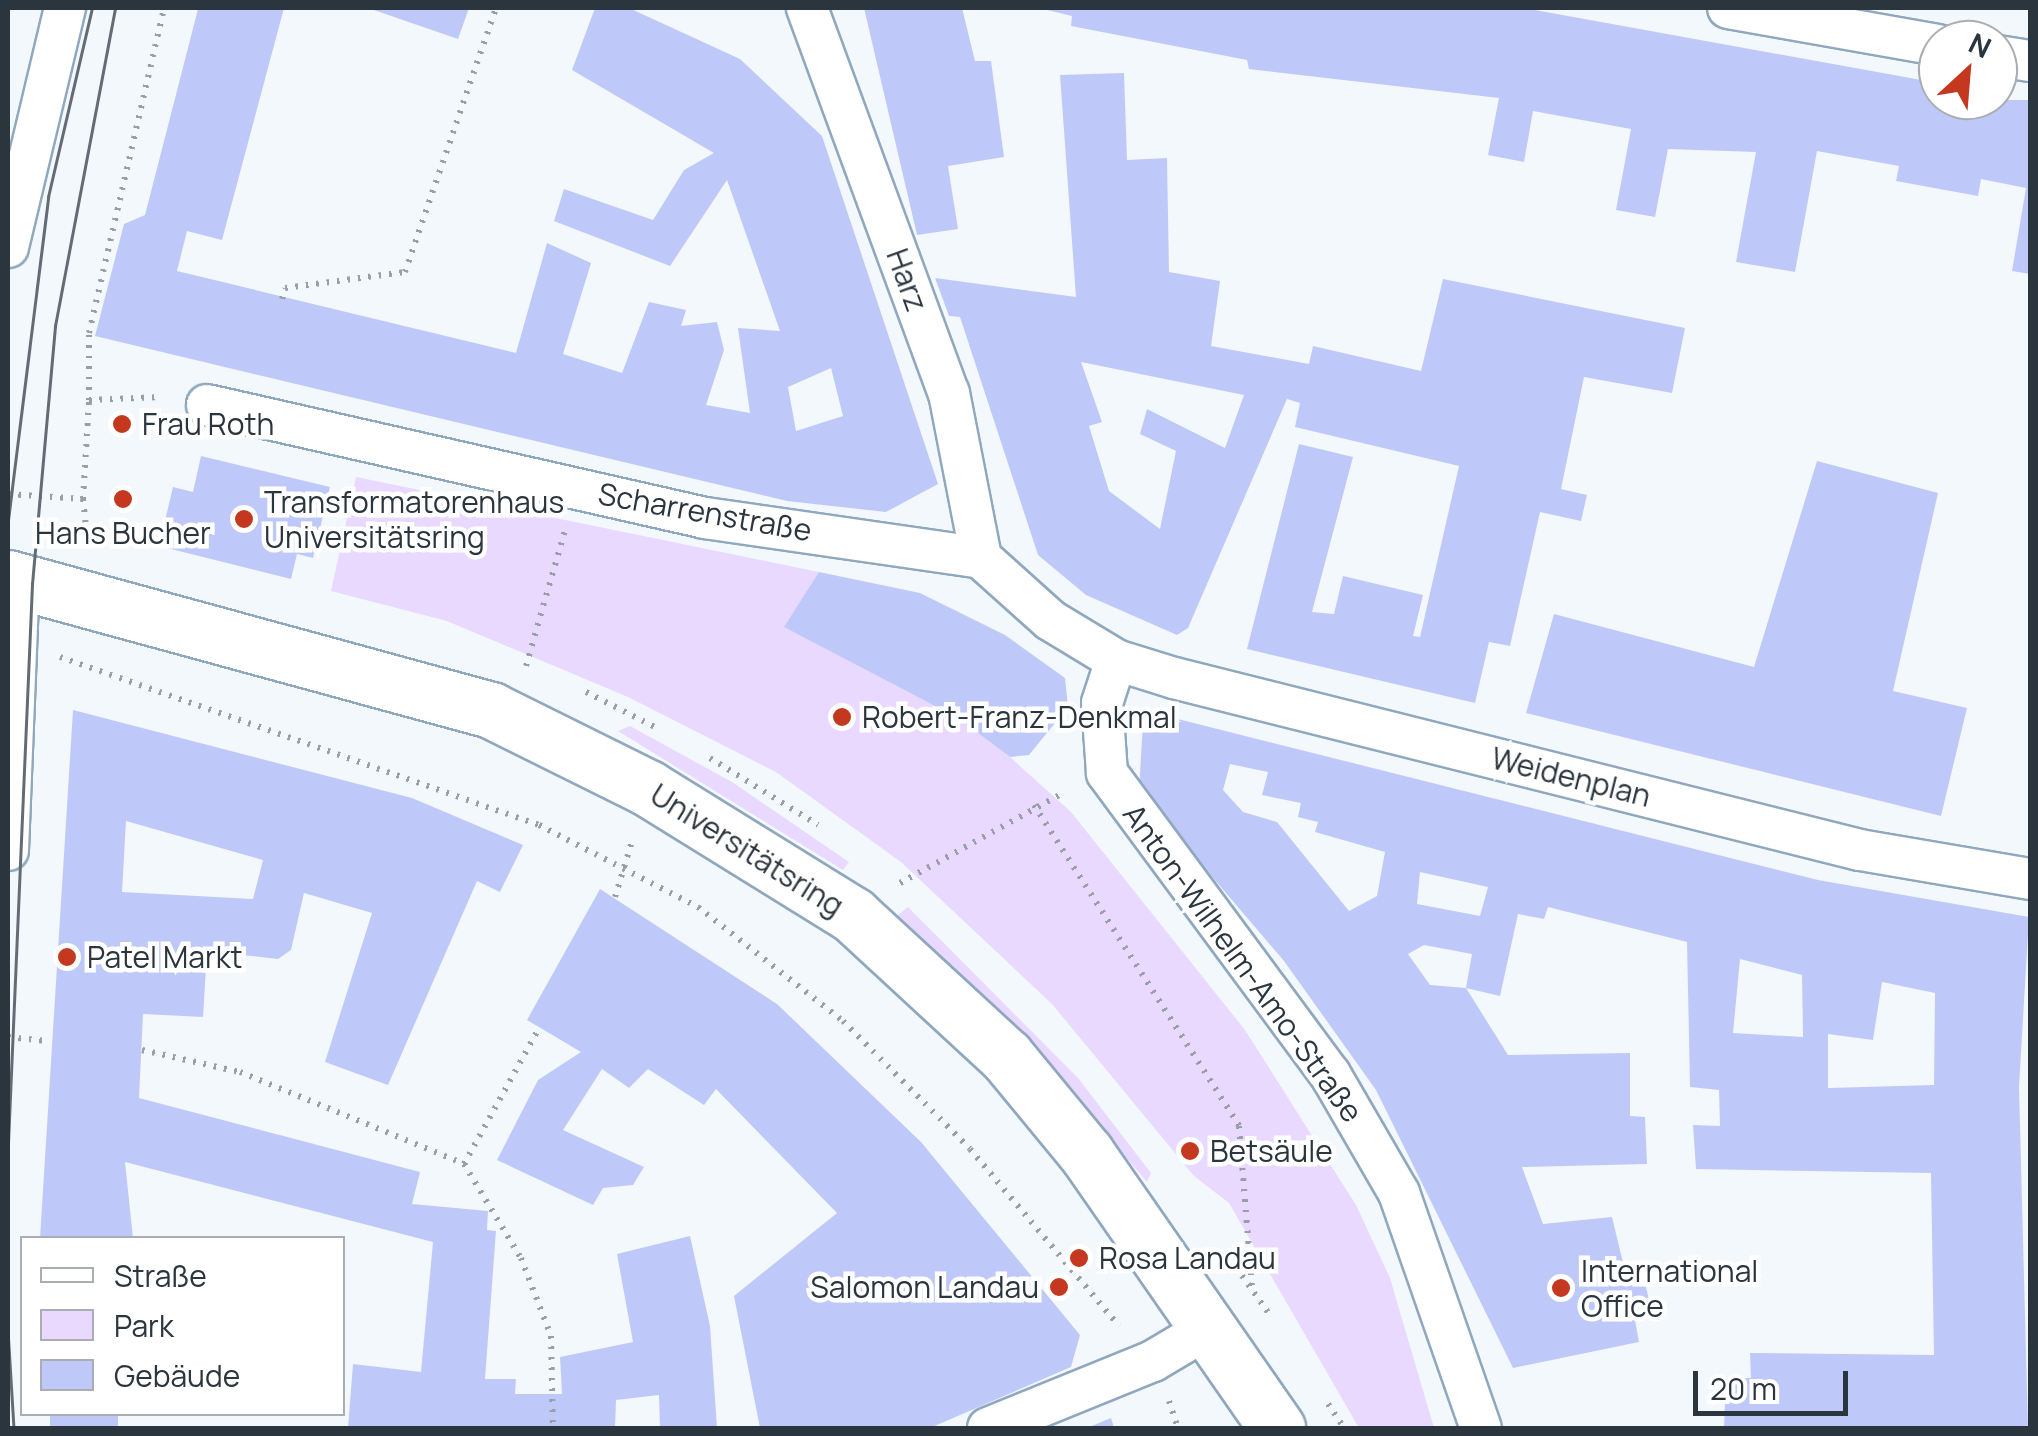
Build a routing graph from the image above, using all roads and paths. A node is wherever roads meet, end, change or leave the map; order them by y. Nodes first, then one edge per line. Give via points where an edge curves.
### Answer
1 (65, 8) edge
2 (164, 8) edge
3 (496, 8) edge
4 (807, 8) edge
5 (1728, 8) edge
6 (1918, 41) edge
7 (8, 248) edge
8 (282, 298) dead end
9 (89, 400) junction
10 (207, 405) joint
11 (577, 490) junction
12 (8, 494) edge
13 (981, 558) junction
14 (13, 579) edge
15 (16, 647) junction
16 (1116, 660) junction
17 (526, 666) dead end
18 (1066, 791) dead end
19 (1078, 806) dead end
20 (8, 850) edge
21 (2030, 879) edge
22 (900, 883) dead end
23 (539, 1028) dead end
24 (8, 1037) edge
25 (48, 1040) dead end
26 (142, 1050) dead end
27 (464, 1164) junction
28 (1252, 1289) dead end
29 (1212, 1326) junction
30 (1152, 1361) junction
31 (1169, 1402) dead end
32 (553, 1428) edge
33 (988, 1428) edge
34 (1178, 1428) edge
35 (1276, 1428) edge
36 (1481, 1428) edge

1 - 7 street
2 - 9 path via 88,333
3 - 8 path via 405,272 285,288
4 - 13 street, Harz via 949,393
5 - 6 street
9 - 10 path via 139,393
9 - 12 path via 83,499
10 - 11 street, Scharrenstraße
11 - 13 street, Scharrenstraße
11 - 17 path
13 - 16 street via 1050,620
14 - 15 street
14 - 29 street, Universitätsring via 492,710 794,876 852,916 1006,1056
15 - 20 street
15 - 30 path via 539,825 698,907 842,1021 970,1149
16 - 21 street, Weidenplan via 1860,850
16 - 36 street, Anton-Wilhelm-Amo-Straße via 1102,704 1107,773 1330,1074 1399,1192
18 - 19 path
22 - 28 path via 1034,804 1239,1126
23 - 27 path
24 - 25 path
26 - 27 path via 240,1072
27 - 32 path via 521,1258 551,1336
29 - 30 street
29 - 35 street, Universitätsring
30 - 33 street
31 - 34 path

